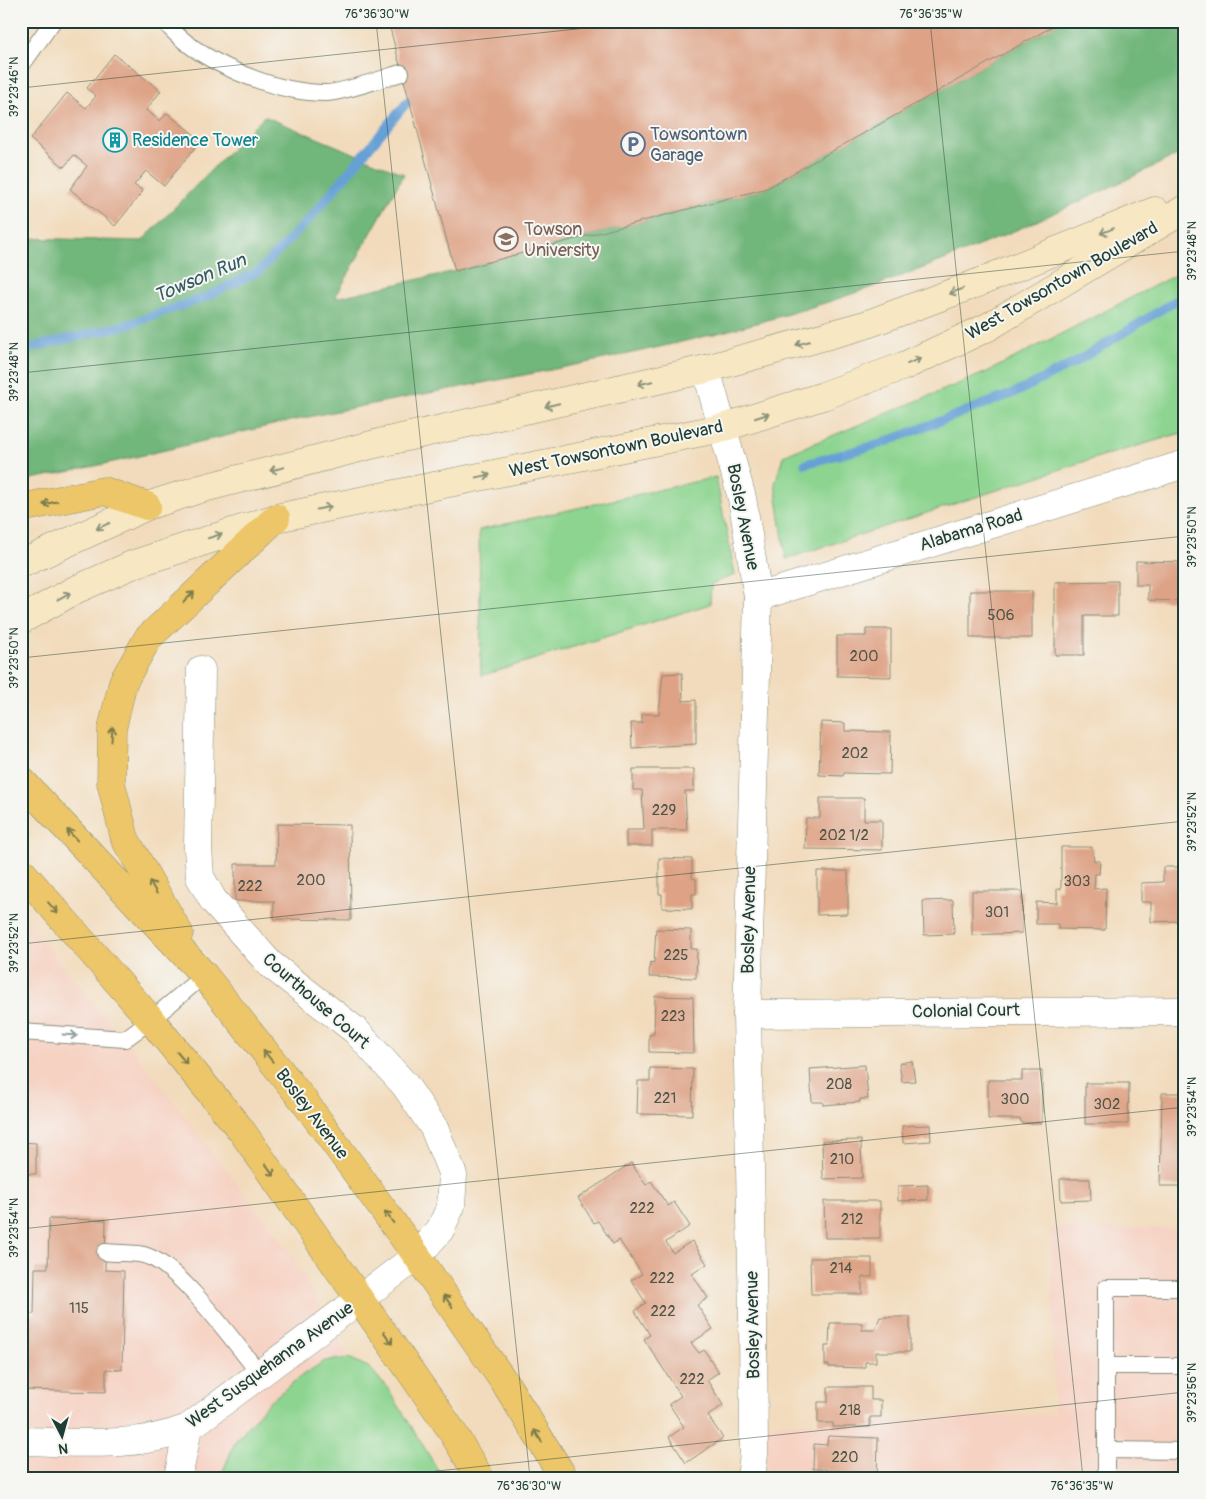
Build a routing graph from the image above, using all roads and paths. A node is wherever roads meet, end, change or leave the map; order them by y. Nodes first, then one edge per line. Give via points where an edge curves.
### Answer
1 (53, 21) edge
2 (164, 21) edge
3 (21, 66) edge
4 (401, 73) dead end
5 (1185, 199) edge
6 (1185, 208) edge
7 (706, 370) junction
8 (722, 428) junction
9 (1185, 464) edge
10 (148, 506) junction
11 (21, 508) edge
12 (276, 518) junction
13 (21, 564) edge
14 (758, 597) junction
15 (21, 620) edge
16 (201, 670) dead end
17 (21, 780) edge
18 (21, 871) edge
19 (204, 975) junction
20 (1185, 1011) edge
21 (747, 1014) junction
22 (150, 1020) junction
23 (21, 1032) edge
24 (105, 1252) dead end
25 (417, 1256) junction
26 (1185, 1288) edge
27 (361, 1298) junction
28 (1106, 1366) junction
29 (1185, 1366) edge
30 (260, 1374) junction
31 (188, 1428) junction
32 (21, 1441) edge
33 (1106, 1450) junction
34 (1185, 1451) edge
35 (178, 1478) edge
36 (480, 1478) edge
37 (564, 1478) edge
38 (751, 1478) edge
39 (1106, 1478) edge

1 - 3 lane
2 - 4 lane via 189,44 216,62 277,86 328,93
5 -> 7 main road, West Towsontown Boulevard via 865,326
8 -> 6 main road, West Towsontown Boulevard via 824,396 904,366 988,327
7 - 8 street, Bosley Avenue
7 -> 10 main road, West Towsontown Boulevard via 375,444 200,489
12 -> 8 main road, West Towsontown Boulevard
8 - 14 street, Bosley Avenue via 742,498
9 - 14 street, Alabama Road
10 -> 11 main road via 104,491
10 -> 13 main road, West Towsontown Boulevard
15 -> 12 main road, West Towsontown Boulevard via 75,590 134,564
19 -> 12 main road via 125,839 111,783 112,729 123,682 148,638
14 - 21 street, Bosley Avenue
16 - 25 street, Courthouse Court via 200,877 213,900 270,964 356,1031 405,1085 434,1128 453,1175 451,1206 440,1230
19 -> 17 main road, Bosley Avenue
18 -> 22 main road
19 - 22 lane
25 -> 19 main road, Bosley Avenue via 304,1101
20 - 21 street, Colonial Court
21 - 38 street, Bosley Avenue via 753,1319 754,1454
23 -> 22 lane via 125,1039
22 -> 27 main road via 241,1130
24 - 30 lane via 146,1256 159,1262 182,1281
25 - 27 street, West Susquehanna Avenue
37 -> 25 main road, Bosley Avenue via 507,1386
26 - 28 lane via 1106,1288
27 - 30 street, West Susquehanna Avenue
27 -> 36 main road via 450,1428
28 - 29 lane
28 - 33 lane
30 - 31 street, West Susquehanna Avenue
31 - 32 street, West Susquehanna Avenue via 140,1442
31 - 35 street
33 - 34 lane
33 - 39 lane

